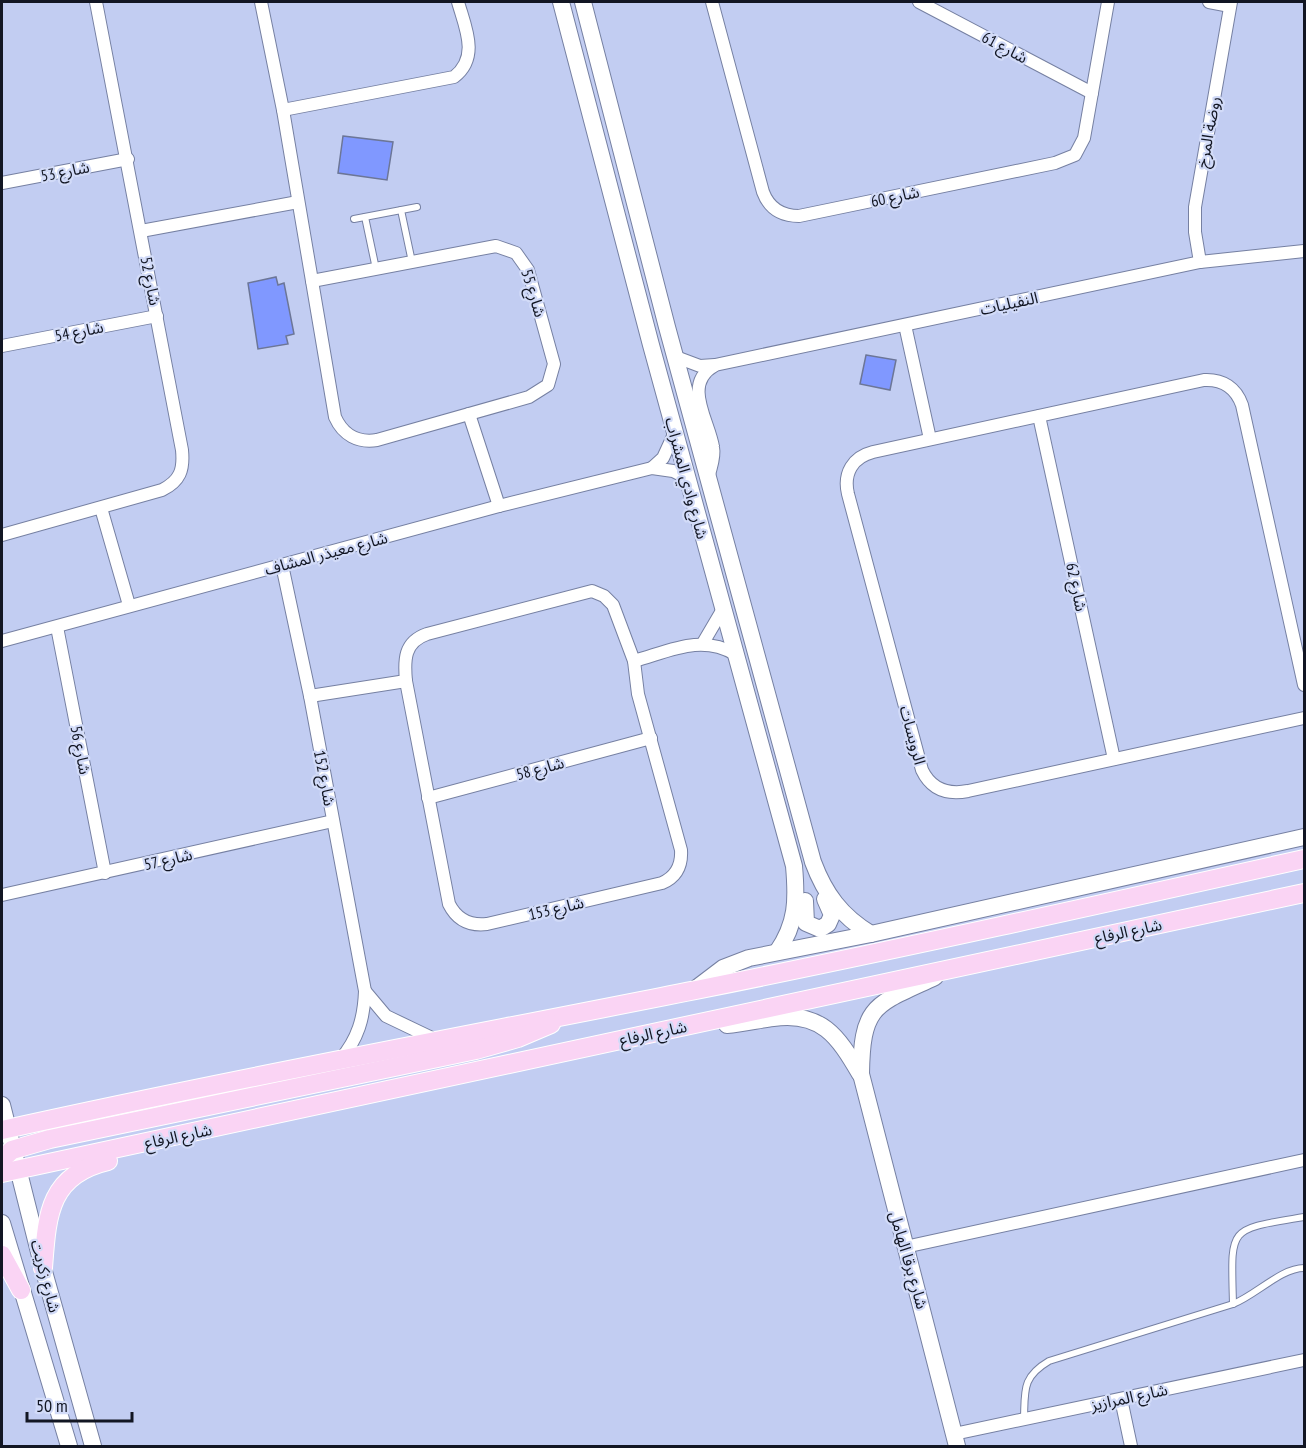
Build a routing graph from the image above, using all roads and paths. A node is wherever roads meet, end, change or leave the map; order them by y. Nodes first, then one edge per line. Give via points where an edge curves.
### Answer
1 (96, 2) edge
2 (261, 2) edge
3 (458, 2) edge
4 (561, 2) edge
5 (583, 2) edge
6 (712, 2) edge
7 (919, 2) edge
8 (1108, 2) edge
9 (1209, 2) edge
10 (1231, 4) edge
11 (1092, 93) junction
12 (283, 110) junction
13 (128, 159) junction
14 (2, 183) edge
15 (298, 202) junction
16 (417, 207) dead end
17 (401, 210) junction
18 (365, 217) junction
19 (354, 219) dead end
20 (141, 231) junction
21 (1305, 251) edge
22 (412, 262) junction
23 (1200, 262) junction
24 (376, 269) junction
25 (312, 281) junction
26 (158, 316) junction
27 (905, 325) junction
28 (2, 346) edge
29 (676, 357) junction
30 (715, 365) junction
31 (469, 414) junction
32 (1039, 416) junction
33 (675, 432) junction
34 (930, 439) junction
35 (652, 468) junction
36 (709, 475) junction
37 (687, 478) junction
38 (499, 506) junction
39 (101, 508) junction
40 (2, 535) edge
41 (282, 565) junction
42 (129, 605) junction
43 (723, 609) junction
44 (57, 627) junction
45 (2, 641) edge
46 (703, 643) junction
47 (735, 654) junction
48 (634, 661) junction
49 (406, 681) junction
50 (1305, 685) edge
51 (310, 696) junction
52 (1305, 718) edge
53 (651, 738) junction
54 (1114, 759) junction
55 (428, 798) junction
56 (333, 821) junction
57 (1304, 837) edge
58 (1305, 859) edge
59 (813, 862) junction
60 (794, 866) junction
61 (105, 873) junction
62 (1305, 893) edge
63 (2, 895) edge
64 (871, 934) junction
65 (777, 952) junction
66 (953, 968) junction
67 (694, 990) junction
68 (365, 991) junction
69 (578, 1011) junction
70 (692, 1025) junction
71 (434, 1039) junction
72 (339, 1061) junction
73 (861, 1074) junction
74 (3, 1119) edge
75 (174, 1137) junction
76 (5, 1152) edge
77 (1305, 1160) edge
78 (10, 1171) edge
79 (1305, 1217) edge
80 (2, 1223) edge
81 (905, 1247) junction
82 (2, 1255) edge
83 (43, 1268) junction
84 (1305, 1268) edge
85 (21, 1290) junction
86 (1233, 1304) junction
87 (1305, 1360) edge
88 (1121, 1399) junction
89 (1024, 1418) junction
90 (955, 1440) edge
91 (69, 1446) edge
92 (93, 1446) edge
93 (1131, 1446) edge

1 - 13 street, شارع 52
2 - 12 street, شارع 55
3 - 12 street via 470,48 467,62 454,77
4 - 33 street, شارع وادي المشراب
5 - 29 street, شارع وادي المشراب
6 - 11 street, شارع 60 via 762,192 769,204 785,215 798,216 1070,158 1082,144
7 - 11 street, شارع 61
8 - 11 street, شارع 60
9 - 10 street
10 - 23 street, روضة المرخ via 1195,207
12 - 15 street, شارع 55
13 - 14 street, شارع 53
13 - 20 street, شارع 52
15 - 20 street
15 - 25 street, شارع 55
16 - 17 lane
17 - 18 lane
17 - 22 lane
18 - 19 lane
18 - 24 lane
20 - 26 street, شارع 52
21 - 23 street, النفيليات
22 - 24 street, شارع 55
22 - 31 street, شارع 55 via 496,246 516,253 528,270 554,364 552,379 536,395
23 - 27 street, النفيليات
24 - 25 street, شارع 55
25 - 31 street, شارع 55 via 335,417 349,435 377,440
26 - 28 street, شارع 54
26 - 39 street, شارع 52 via 182,450 182,471 174,483 162,490
27 - 30 street, النفيليات
27 - 34 street
29 - 30 street, النفيليات via 700,366
29 - 36 street, شارع وادي المشراب
30 - 36 street via 702,376 698,387 713,448
31 - 38 street
32 - 34 street, الرويسات
32 - 50 street, الرويسات via 1204,380 1231,387 1242,405
32 - 54 street, شارع 62
33 - 35 street via 663,458
33 - 37 street, شارع وادي المشراب
34 - 54 street, الرويسات via 866,454 850,467 846,480 926,777 944,791 960,792
35 - 37 street, شارع معيذر المشاف
35 - 38 street, شارع معيذر المشاف
36 - 59 street, شارع وادي المشراب
37 - 43 street, شارع وادي المشراب
38 - 41 street, شارع معيذر المشاف
39 - 40 street, شارع 52
39 - 42 street
41 - 42 street, شارع معيذر المشاف
41 - 51 street, شارع 152
42 - 44 street, شارع معيذر المشاف
43 - 46 street
43 - 47 street, شارع وادي المشراب
44 - 45 street, شارع معيذر المشاف
44 - 61 street, شارع 56
46 - 47 street via 722,646
46 - 48 street
47 - 60 street, شارع وادي المشراب
48 - 49 street, شارع 153 via 614,605 599,593 585,591 421,636 406,653
48 - 53 street, شارع 153 via 638,694
49 - 51 street
49 - 55 street, شارع 153
51 - 56 street, شارع 152
52 - 54 street, الرويسات
53 - 55 street, شارع 58
53 - 55 street, شارع 153 via 681,850 677,870 662,883 487,924 472,924 458,917 449,904
56 - 61 street, شارع 57
56 - 68 street, شارع 152
57 - 64 street, شارع الرفاع
58 - 67 main road, شارع الرفاع
59 - 60 street via 817,882 832,910 828,924 820,929 810,926 804,918 803,889
59 - 64 street, شارع وادي المشراب via 840,912
60 - 65 street, شارع وادي المشراب via 795,918
61 - 63 street, شارع 57
62 - 66 main road, شارع الرفاع
64 - 65 street, شارع الرفاع
65 - 67 street, شارع الرفاع via 723,968
66 - 70 main road, شارع الرفاع
66 - 73 street, شارع برقا الهامل via 890,998 873,1012 862,1036
67 - 69 main road, شارع الرفاع
68 - 71 street, شارع 152 via 386,1017
68 - 72 street, شارع 152 via 358,1032
69 - 71 main road, شارع الرفاع
69 - 76 main road via 487,1047
70 - 73 street, شارع برقا الهامل via 785,1016 805,1018 834,1034
70 - 75 main road, شارع الرفاع
71 - 72 main road, شارع الرفاع
72 - 74 main road, شارع الرفاع
73 - 81 street, شارع برقا الهامل
74 - 76 main road
75 - 78 main road, شارع الرفاع
75 - 83 main road via 145,1151 86,1168 67,1181 50,1209
76 - 78 street, شارع زكريت
77 - 81 street
78 - 83 street, شارع زكريت
79 - 86 lane via 1252,1226 1238,1235 1231,1251
80 - 85 street, شارع زكريت
81 - 90 street, شارع برقا الهامل
82 - 85 main road
83 - 92 street, شارع زكريت
84 - 86 lane via 1290,1270 1254,1295
85 - 91 street, شارع زكريت
86 - 89 lane via 1049,1361 1026,1382
87 - 88 street, شارع المرازيز
88 - 89 street, شارع المرازيز
88 - 93 street
89 - 90 street, شارع المرازيز

